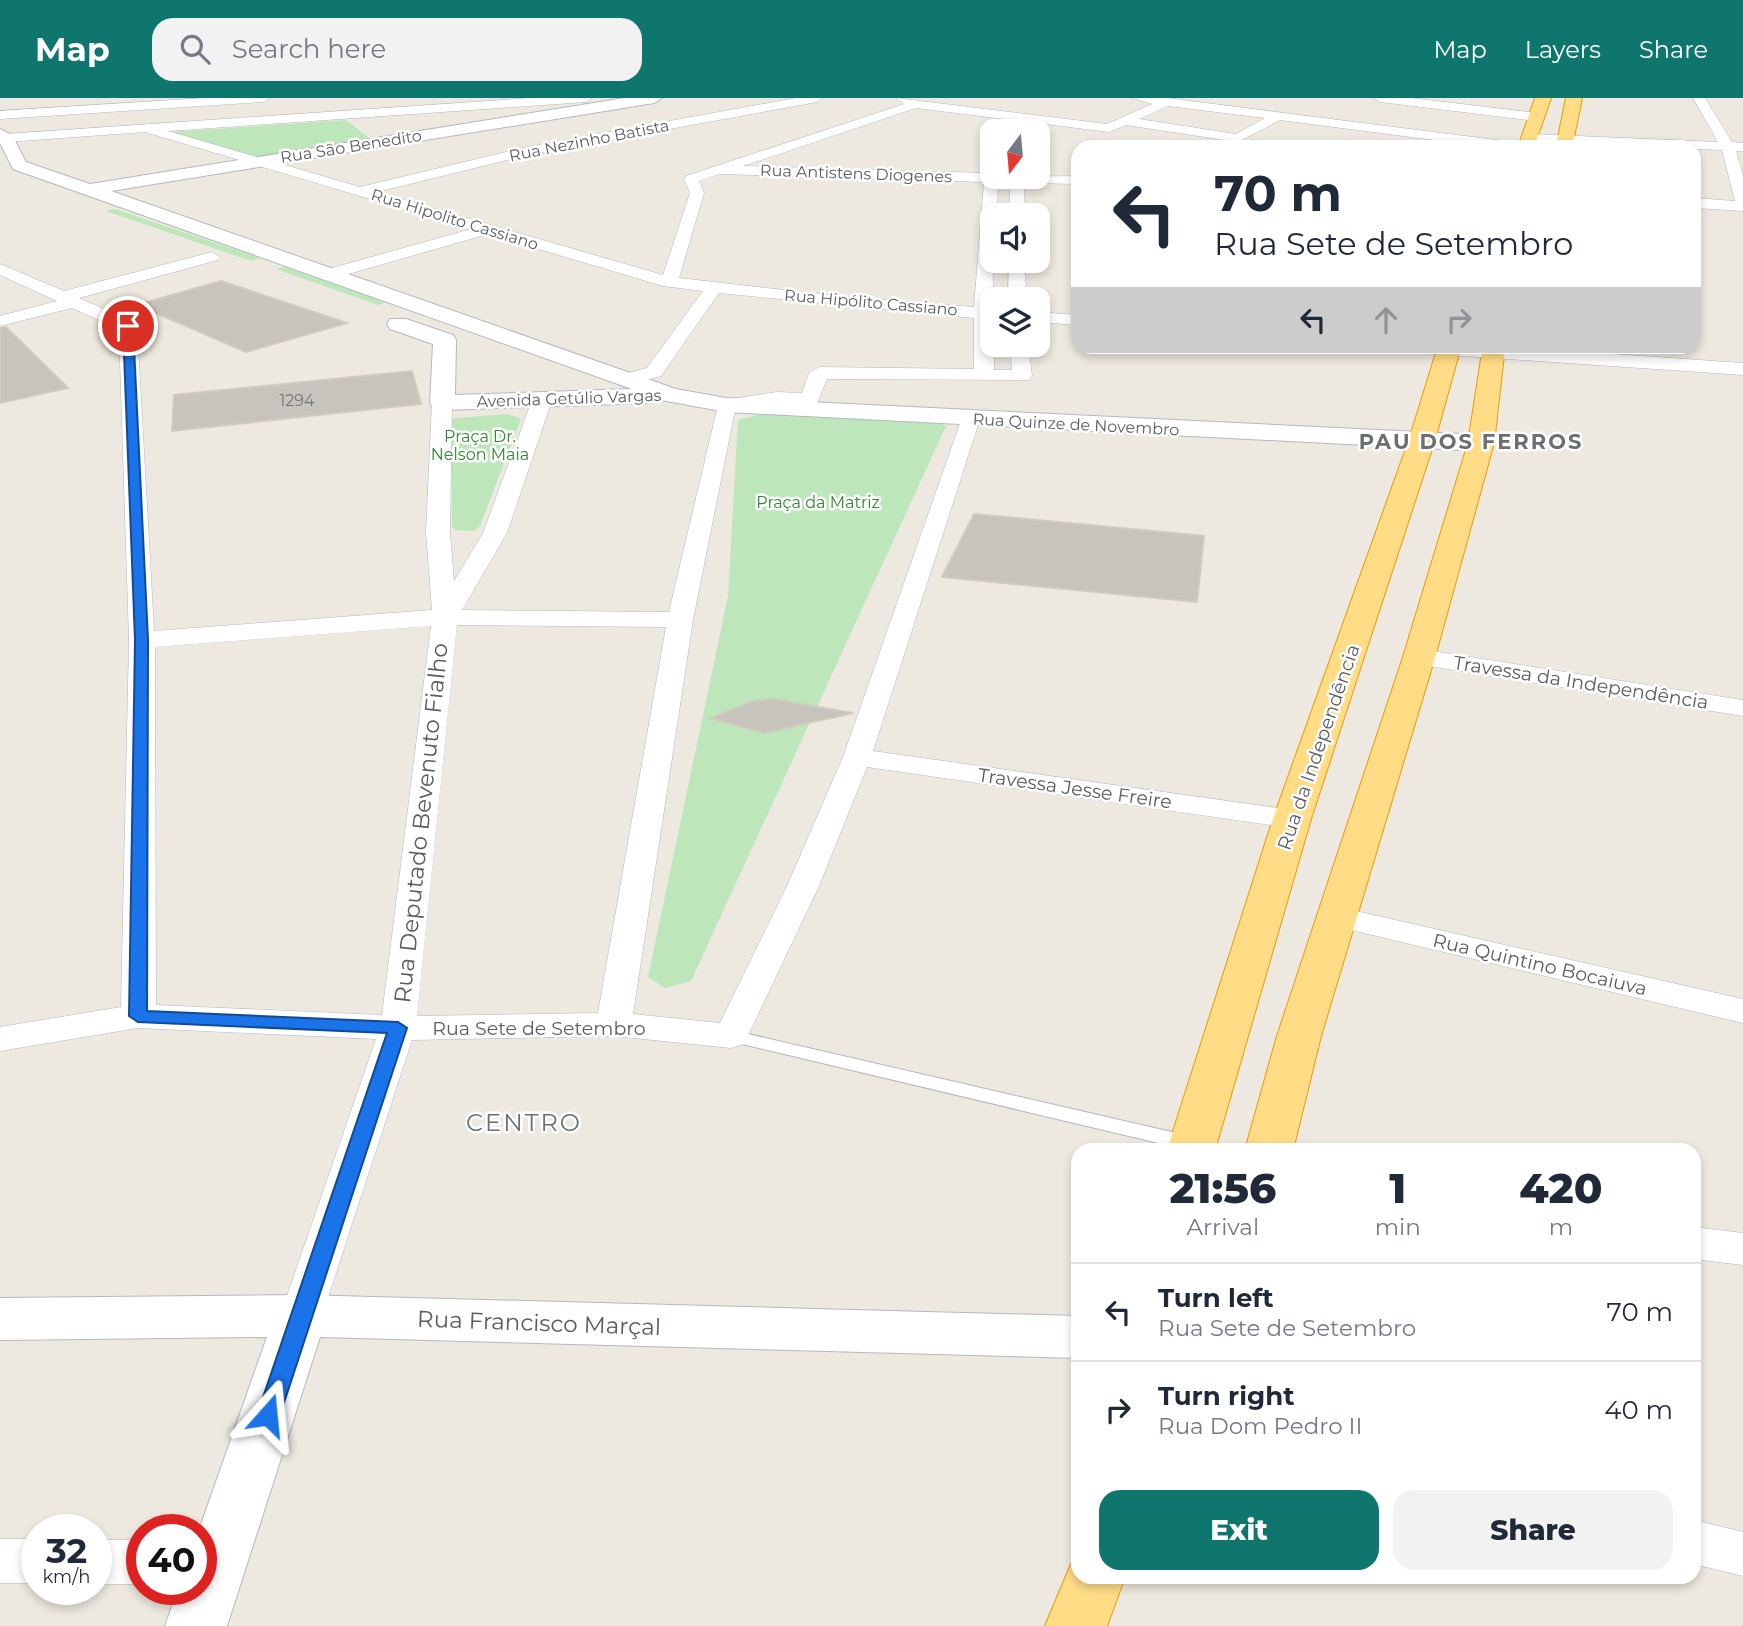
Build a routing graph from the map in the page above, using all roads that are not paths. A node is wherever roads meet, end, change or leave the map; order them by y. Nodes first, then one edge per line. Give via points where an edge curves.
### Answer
1 (263, 98) edge
2 (586, 98) edge
3 (654, 98) edge
4 (817, 98) edge
5 (1138, 98) edge
6 (1380, 98) edge
7 (1543, 98) edge
8 (1574, 98) edge
9 (1699, 98) edge
10 (909, 101) edge
11 (124, 102) edge
12 (1166, 102) junction
13 (1282, 112) junction
14 (362, 113) junction
15 (996, 114) junction
16 (0, 115) edge
17 (1018, 117) joint
18 (1537, 117) junction
19 (996, 119) edge
20 (1124, 121) junction
21 (148, 129) junction
22 (121, 130) junction
23 (3, 136) edge
24 (393, 140) junction
25 (1495, 140) edge
26 (1527, 140) edge
27 (1566, 140) edge
28 (1701, 146) edge
29 (1736, 147) edge
30 (255, 162) junction
31 (9, 167) edge
32 (717, 170) junction
33 (980, 177) edge
34 (1050, 179) edge
35 (1071, 180) edge
36 (992, 189) edge
37 (89, 190) junction
38 (363, 191) junction
39 (62, 195) dead end
40 (1743, 203) edge
41 (1701, 204) edge
42 (488, 229) junction
43 (177, 244) dead end
44 (212, 257) junction
45 (237, 266) dead end
46 (0, 269) edge
47 (331, 274) junction
48 (669, 282) junction
49 (989, 287) edge
50 (713, 288) junction
51 (766, 292) joint
52 (36, 298) edge
53 (980, 307) edge
54 (1050, 308) edge
55 (1071, 309) edge
56 (381, 318) dead end
57 (1050, 318) edge
58 (1071, 319) edge
59 (0, 321) edge
60 (1447, 354) edge
61 (1492, 354) edge
62 (1546, 354) edge
63 (1694, 354) edge
64 (985, 357) edge
65 (1020, 357) edge
66 (1743, 357) edge
67 (593, 367) junction
68 (1743, 369) edge
69 (984, 376) junction
70 (628, 379) junction
71 (671, 395) junction
72 (542, 400) junction
73 (442, 403) junction
74 (726, 405) junction
75 (970, 419) junction
76 (1422, 440) junction
77 (1481, 443) junction
78 (444, 617) junction
79 (680, 620) junction
80 (142, 640) junction
81 (1419, 657) junction
82 (1743, 708) edge
83 (857, 757) junction
84 (1292, 819) junction
85 (1338, 917) junction
86 (1743, 1010) edge
87 (138, 1016) junction
88 (614, 1024) junction
89 (398, 1028) junction
90 (731, 1036) junction
91 (0, 1040) edge
92 (1175, 1143) edge
93 (1193, 1143) edge
94 (1271, 1143) edge
95 (1701, 1244) edge
96 (1743, 1249) edge
97 (301, 1316) junction
98 (0, 1319) edge
99 (1071, 1337) edge
100 (217, 1544) edge
101 (1701, 1544) edge
102 (1743, 1554) edge
103 (0, 1561) edge
104 (21, 1561) edge
105 (1092, 1584) edge
106 (201, 1605) edge
107 (196, 1626) edge
108 (1076, 1626) edge

1 - 11 street
2 - 14 street, Rua São Benedito
3 - 24 main road, Rua São Benedito
4 - 38 street, Rua Nezinho Batista via 527,151
5 - 12 street
6 - 18 street
7 - 18 highway
8 - 27 highway
9 - 29 street
10 - 15 street
10 - 32 street
11 - 16 street
11 - 22 street
12 - 13 street
12 - 20 street
13 - 20 street via 1238,138
13 - 25 street
14 - 21 street, Rua São Benedito
14 - 24 street
15 - 17 street
15 - 19 street
17 - 20 street via 1109,128
18 - 26 highway
21 - 22 street, Rua São Benedito
21 - 30 street, Rua Hipolito Cassiano
22 - 23 street, Rua São Benedito
23 - 31 main road, Avenida Getúlio Vargas
24 - 30 main road, Rua São Benedito
28 - 29 street
29 - 40 street
30 - 37 main road, Rua São Benedito
30 - 38 street, Rua Hipolito Cassiano
31 - 37 main road, Avenida Getúlio Vargas
32 - 33 street, Rua Antistens Diogenes
32 - 48 street via 691,179 697,193
34 - 35 street, Rua Antistens Diogenes
36 - 49 street
37 - 39 main road, Rua São Benedito
37 - 47 main road, Avenida Getúlio Vargas
38 - 42 street, Rua Hipolito Cassiano
40 - 41 street
42 - 47 street
42 - 48 street, Rua Hipolito Cassiano
43 - 44 main road
44 - 45 main road
44 - 52 street
46 - 52 street
47 - 67 main road, Avenida Getúlio Vargas
48 - 50 street, Rua Hipolito Cassiano
50 - 51 street, Rua Hipolito Cassiano
50 - 70 street via 654,372
51 - 53 street, Rua Hipólito Cassiano
52 - 59 street
52 - 80 street via 128,326
54 - 55 street
56 - 73 main road via 444,340
57 - 58 street
60 - 76 highway, Rua da Independência
61 - 77 highway
62 - 68 street
63 - 66 street
64 - 69 street
65 - 69 street via 1021,376
67 - 70 main road, Avenida Getúlio Vargas
67 - 72 main road
69 - 74 street via 819,373 810,398
70 - 71 main road, Avenida Getúlio Vargas
71 - 72 main road, Avenida Getúlio Vargas
71 - 74 main road, Rua Quinze de Novembro
72 - 73 main road, Avenida Getúlio Vargas
72 - 78 street via 495,533
73 - 78 street via 438,532
74 - 75 main road, Rua Quinze de Novembro
74 - 79 street
75 - 76 main road, Rua Quinze de Novembro
75 - 83 street
76 - 77 main road, Rua Quinze de Novembro
76 - 84 highway, Rua da Independência
77 - 81 highway
78 - 79 street
78 - 80 street
78 - 89 street, Rua Deputado Bevenuto Fialho
79 - 88 street
80 - 87 street
81 - 82 street, Travessa da Independência
81 - 85 highway
83 - 84 street, Travessa Jesse Freire
83 - 90 street via 803,886
84 - 93 highway, Rua da Independência
85 - 86 street, Rua Quintino Bocaiuva
85 - 94 highway
87 - 89 street, Rua Sete de Setembro
87 - 91 street, Rua Sete de Setembro
88 - 89 street, Rua Sete de Setembro
88 - 90 street, Rua Sete de Setembro
89 - 97 street, Rua Deputado Bevenuto Fialho
90 - 92 lane, Rua Sete de Setembro
95 - 96 street
97 - 98 main road, Rua Francisco Marçal
97 - 99 main road, Rua Francisco Marçal
97 - 100 main road, Rua Deputado Bevenuto Fialho
101 - 102 street
103 - 104 street
105 - 108 highway
106 - 107 main road, Rua Deputado Bevenuto Fialho

